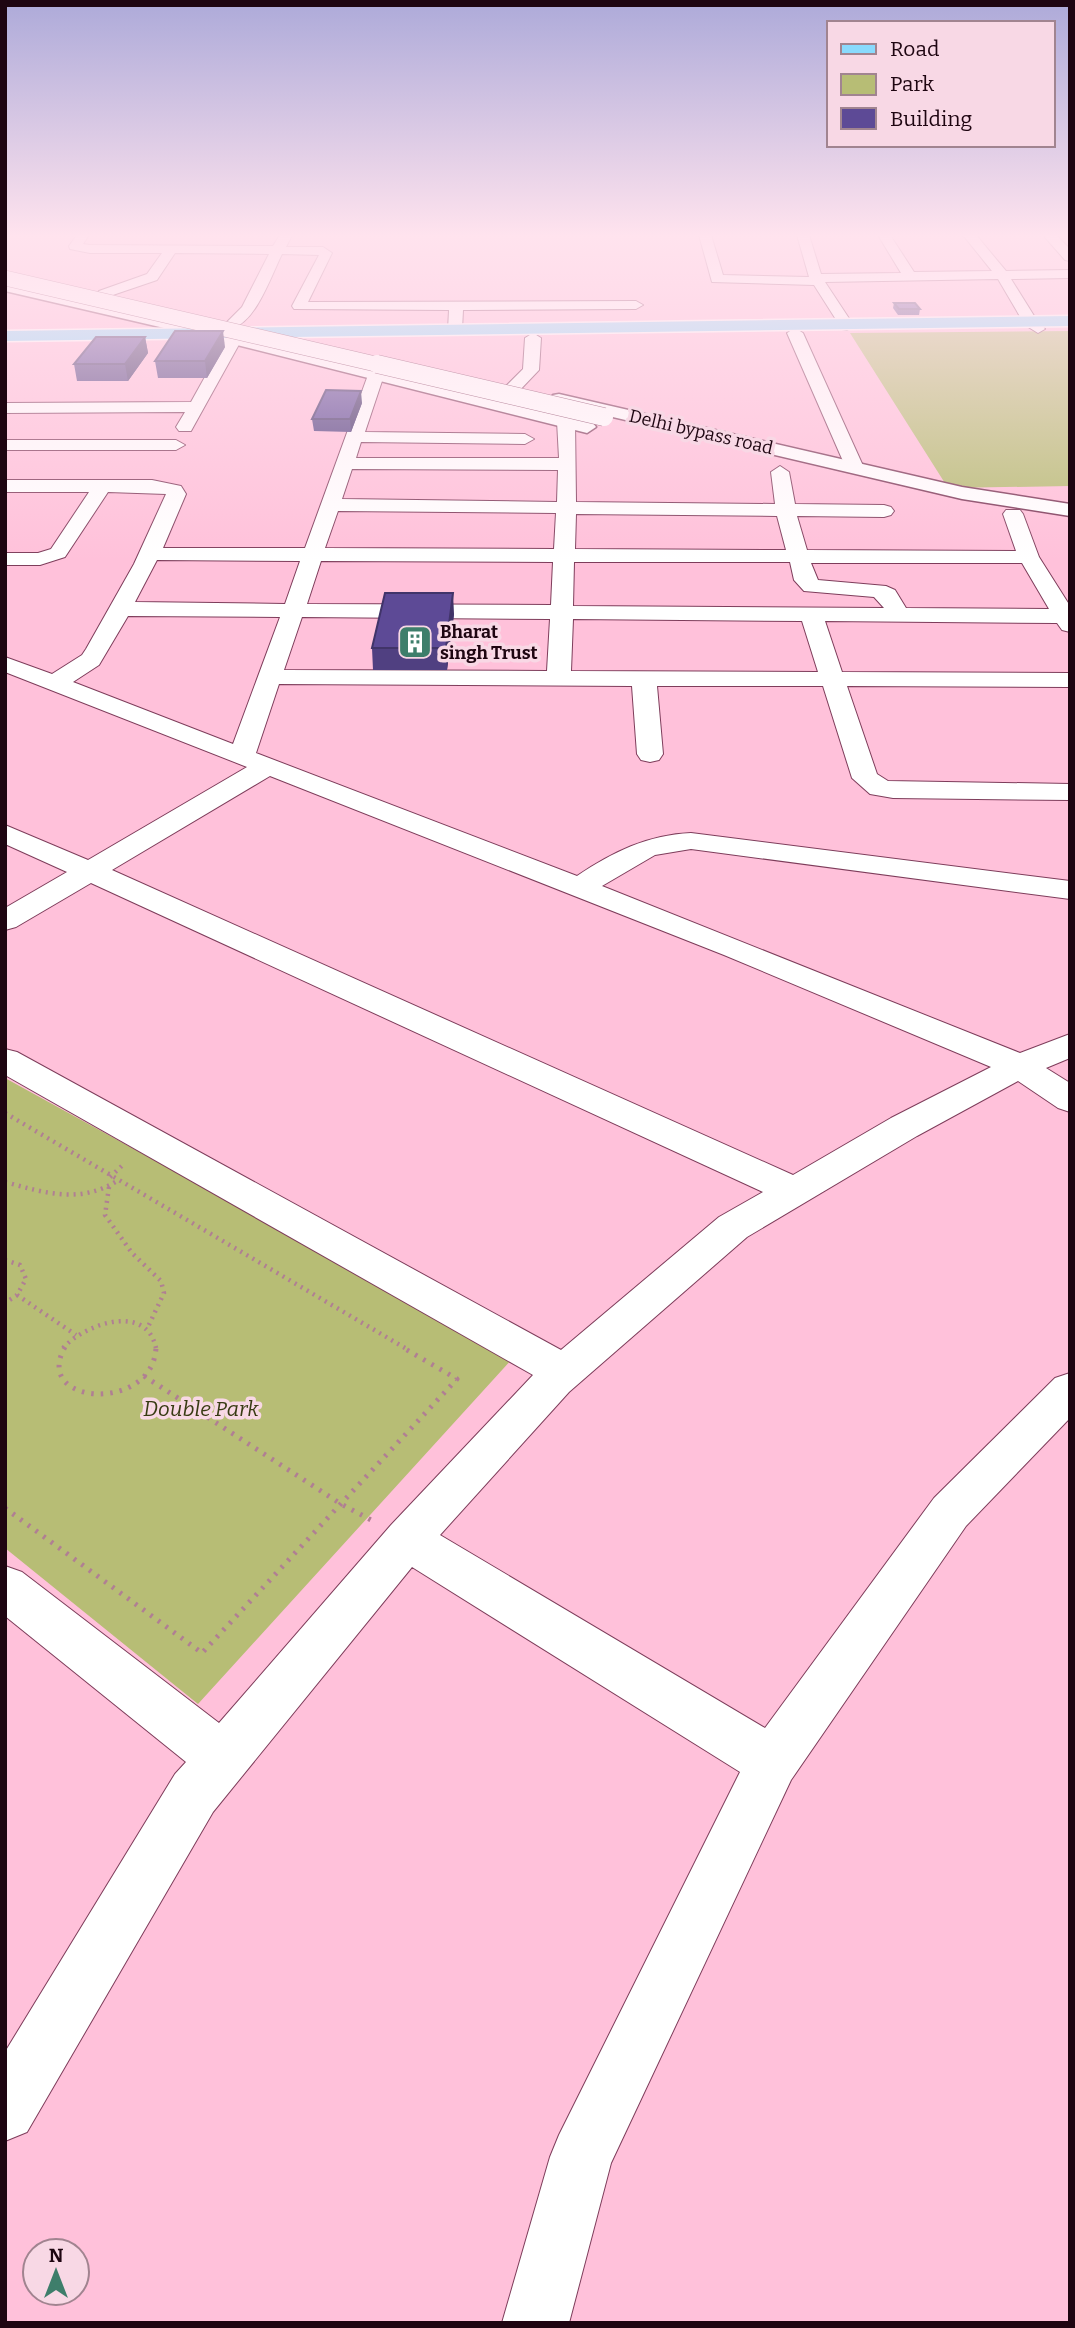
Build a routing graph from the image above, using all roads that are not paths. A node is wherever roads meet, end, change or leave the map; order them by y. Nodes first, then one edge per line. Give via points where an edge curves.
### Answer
1 (227, 344) edge
2 (272, 344) edge
3 (277, 344) edge
4 (319, 344) edge
5 (533, 344) edge
6 (800, 344) edge
7 (376, 375) junction
8 (512, 388) junction
9 (196, 407) junction
10 (5, 408) edge
11 (599, 419) junction
12 (616, 433) dead end
13 (557, 435) junction
14 (355, 437) junction
15 (176, 444) junction
16 (5, 445) edge
17 (345, 463) junction
18 (568, 464) junction
19 (855, 468) junction
20 (780, 472) dead end
21 (102, 486) junction
22 (152, 486) junction
23 (8, 489) edge
24 (976, 495) junction
25 (885, 500) dead end
26 (926, 503) dead end
27 (331, 505) junction
28 (953, 507) junction
29 (564, 508) junction
30 (1070, 510) edge
31 (786, 511) junction
32 (1013, 514) junction
33 (1070, 521) edge
34 (149, 554) junction
35 (313, 554) junction
36 (563, 554) junction
37 (798, 556) junction
38 (1029, 557) junction
39 (5, 559) edge
40 (120, 609) junction
41 (294, 609) junction
42 (561, 612) junction
43 (811, 614) junction
44 (899, 614) junction
45 (1067, 620) edge
46 (5, 664) edge
47 (270, 677) junction
48 (559, 679) junction
49 (834, 680) junction
50 (1070, 680) edge
51 (644, 681) junction
52 (55, 682) junction
53 (650, 754) dead end
54 (255, 761) junction
55 (1070, 792) edge
56 (5, 833) edge
57 (89, 871) junction
58 (580, 888) junction
59 (1070, 890) edge
60 (5, 921) edge
61 (1069, 1041) edge
62 (5, 1060) edge
63 (1020, 1066) junction
64 (1070, 1100) edge
65 (794, 1191) junction
66 (564, 1372) junction
67 (1070, 1391) edge
68 (407, 1539) junction
69 (5, 1587) edge
70 (223, 1759) junction
71 (772, 1762) junction
72 (5, 2110) edge
73 (535, 2323) edge

1 - 9 street
2 - 7 main road, Delhi bypass road
3 - 11 main road, bridge
4 - 8 main road, Delhi bypass road
5 - 8 street via 531,370
6 - 19 street
7 - 13 main road, Delhi bypass road
7 - 14 street
8 - 19 main road, Delhi bypass road
9 - 10 street
9 - 15 street
11 - 24 main road via 905,487
11 - 28 main road
12 - 13 main road, Delhi bypass road
13 - 14 street
13 - 18 street
14 - 17 street
15 - 16 street
15 - 22 street
17 - 18 street
17 - 27 street
18 - 29 street
19 - 24 main road, Delhi bypass road
20 - 31 street
21 - 22 street
21 - 23 street
21 - 39 street via 58,553 40,559
22 - 34 street via 176,494
24 - 30 main road, Delhi bypass road
25 - 31 street
26 - 28 main road
27 - 29 street
27 - 35 street
28 - 32 main road
29 - 31 street
29 - 36 street
31 - 37 street
32 - 33 main road
32 - 38 street
34 - 35 street
34 - 40 street
35 - 36 street
35 - 41 street
36 - 37 street
36 - 42 street
37 - 38 street
37 - 44 street via 805,580 812,586 878,591 887,595
38 - 45 street
40 - 41 street
40 - 52 street via 91,660
41 - 42 street
41 - 47 street
42 - 43 street
42 - 48 street
43 - 44 street
43 - 49 street
44 - 45 street
46 - 52 street
47 - 48 street
47 - 54 street
48 - 51 street
49 - 50 street
49 - 51 street
49 - 55 street via 869,783 892,790
51 - 53 street
52 - 54 street
54 - 57 street
54 - 58 street
56 - 57 street
57 - 60 street
57 - 65 street
58 - 59 street via 650,845 691,841
58 - 63 street
61 - 63 street
62 - 66 street
63 - 64 street
63 - 65 street
65 - 66 street via 733,1227
66 - 68 street
67 - 71 street via 950,1512
68 - 70 street
68 - 71 street
69 - 70 street
70 - 72 street via 194,1793
71 - 73 street via 581,2157

